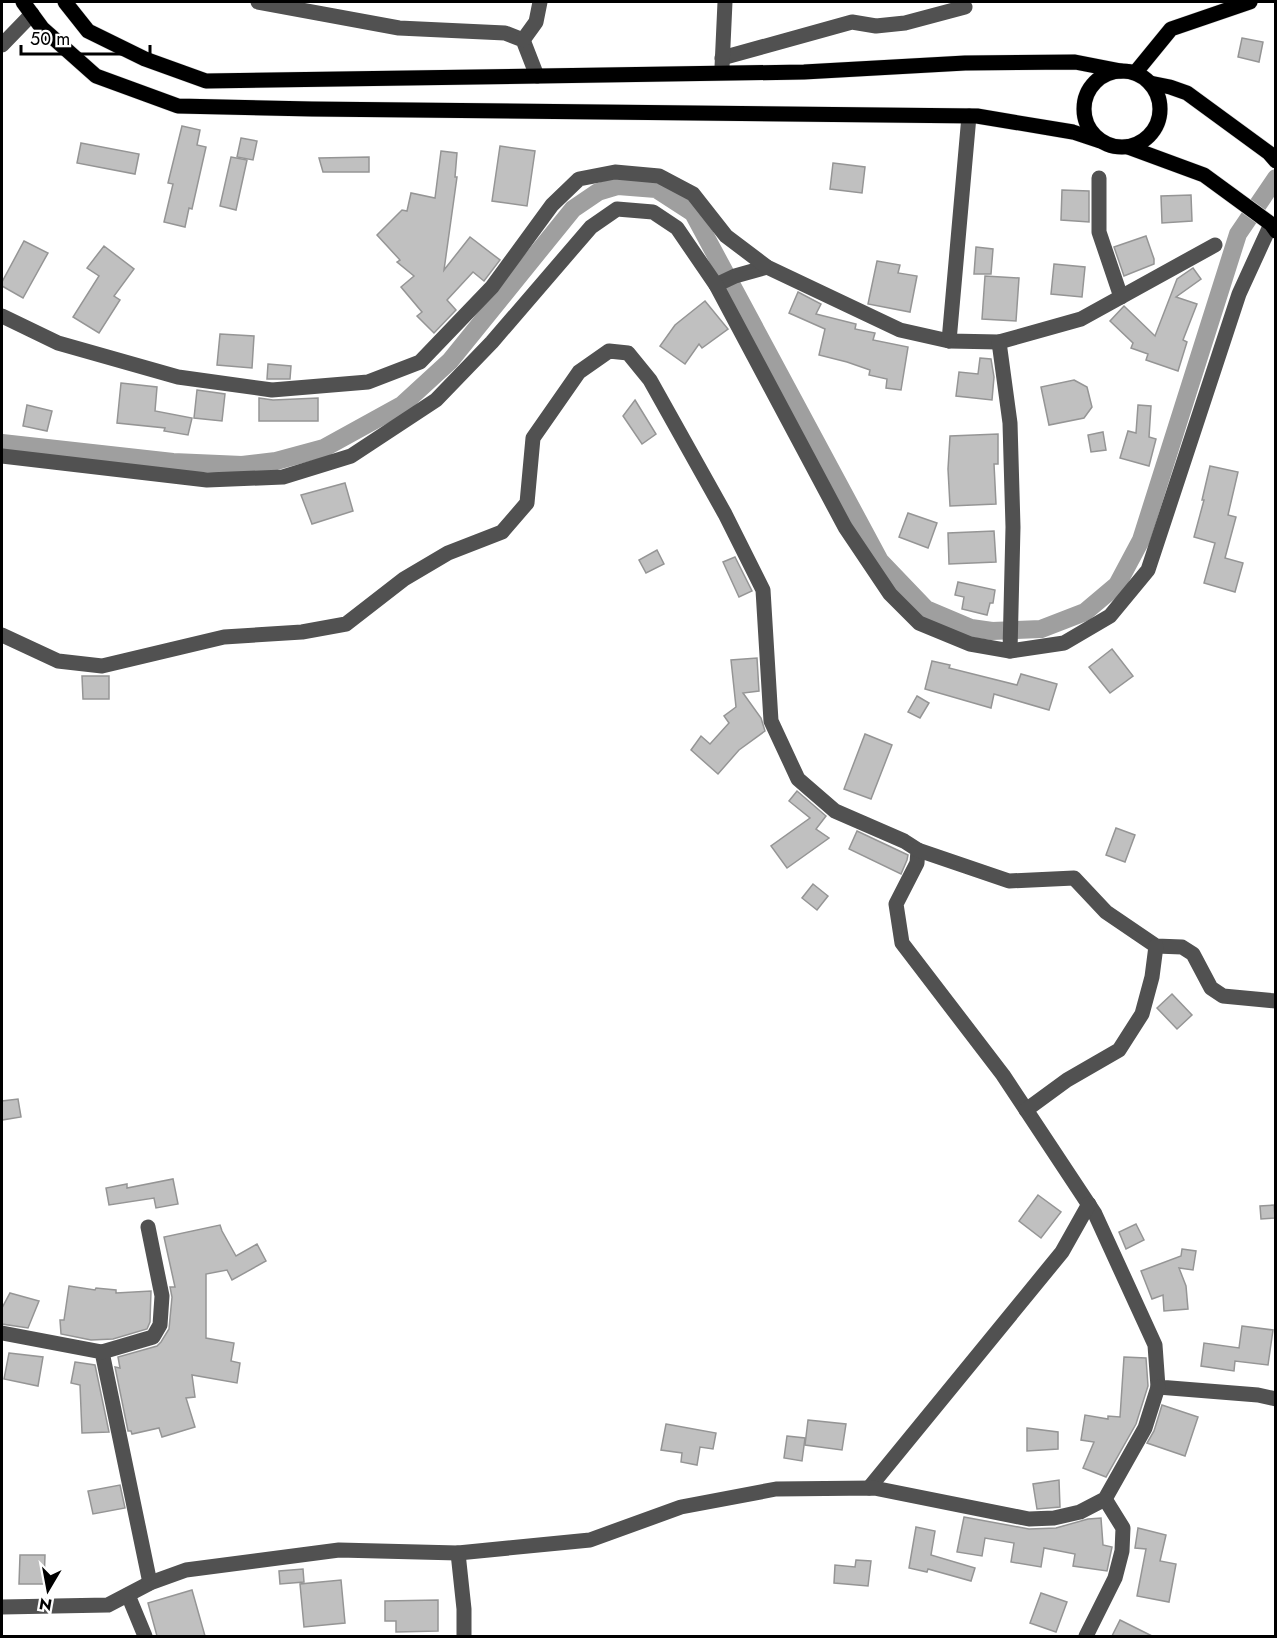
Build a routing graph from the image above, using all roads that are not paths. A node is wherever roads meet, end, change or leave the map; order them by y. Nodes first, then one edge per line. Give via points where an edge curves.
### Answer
1 (65, 2) edge
2 (258, 2) edge
3 (540, 2) edge
4 (725, 2) edge
5 (1250, 2) edge
6 (965, 7) dead end
7 (27, 8) edge
8 (523, 40) junction
9 (2, 45) edge
10 (722, 66) junction
11 (1128, 72) junction
12 (537, 76) junction
13 (1150, 83) junction
14 (969, 116) junction
15 (1100, 141) junction
16 (1128, 147) junction
17 (1275, 161) edge
18 (1099, 178) dead end
19 (1270, 224) edge
20 (1215, 245) dead end
21 (767, 267) junction
22 (725, 281) junction
23 (1121, 297) junction
24 (2, 316) edge
25 (949, 341) junction
26 (999, 342) junction
27 (2, 456) edge
28 (2, 635) edge
29 (1010, 639) junction
30 (918, 850) junction
31 (1156, 946) junction
32 (1275, 1001) edge
33 (1026, 1110) junction
34 (1089, 1204) junction
35 (148, 1227) dead end
36 (2, 1333) edge
37 (102, 1352) junction
38 (1158, 1387) junction
39 (1275, 1399) edge
40 (869, 1488) junction
41 (1106, 1499) junction
42 (458, 1553) junction
43 (150, 1583) junction
44 (128, 1595) junction
45 (2, 1607) edge
46 (145, 1636) edge
47 (464, 1636) edge
48 (1086, 1636) edge

1 - 12 main road via 88,31 146,59 206,81
2 - 8 street via 399,28 505,33
3 - 8 street via 536,22
4 - 10 street
5 - 11 main road via 1171,29
6 - 10 street via 905,23 876,26 852,22
7 - 9 street
7 - 14 main road via 42,28 96,76 178,106
8 - 12 street
10 - 11 main road via 804,72 965,63 1076,62
10 - 12 main road
11 - 13 main road
11 - 15 main road via 1109,73 1099,79 1085,99 1086,122
13 - 16 main road via 1160,104 1160,116 1149,137
13 - 17 main road via 1187,93
14 - 15 main road via 1073,132
14 - 25 street
15 - 16 main road
16 - 19 main road via 1204,175
18 - 23 street via 1099,232
19 - 29 street via 1239,294 1148,570 1110,616 1064,643
20 - 23 street
21 - 22 street
21 - 24 street via 726,236 693,194 659,176 615,172 579,179 552,205 492,287 420,362 368,382 272,390 178,377 58,343
21 - 25 street via 900,330
22 - 27 street via 677,228 652,212 617,209 591,227 492,342 436,400 351,456 283,477 207,480
22 - 29 street via 845,527 890,594 919,623 970,644
23 - 26 street via 1081,319
25 - 26 street
26 - 29 street via 1010,423
28 - 30 street via 58,661 102,666 224,637 302,632 346,624 404,579 448,553 502,532 527,503 533,438 579,372 609,351 628,353 651,380 763,590 771,721 798,779 835,811
30 - 31 street via 1009,881 1074,878 1106,912
30 - 33 street via 917,863 896,904 902,943
31 - 32 street via 1182,946 1193,954 1210,987 1223,996
31 - 33 street via 1142,1014 1119,1050 1066,1080
33 - 34 street
34 - 38 street via 1155,1346
34 - 40 street via 1062,1252
35 - 37 street via 162,1296 160,1325 153,1337
36 - 37 street
37 - 43 street
38 - 39 street
38 - 41 street via 1145,1428
40 - 41 street via 1029,1520 1080,1512
40 - 42 street via 776,1489 681,1507 590,1540
41 - 48 street via 1123,1528 1122,1551 1115,1578
42 - 43 street via 339,1550 186,1570
42 - 47 street
43 - 44 street
44 - 45 street via 108,1605
44 - 46 street

